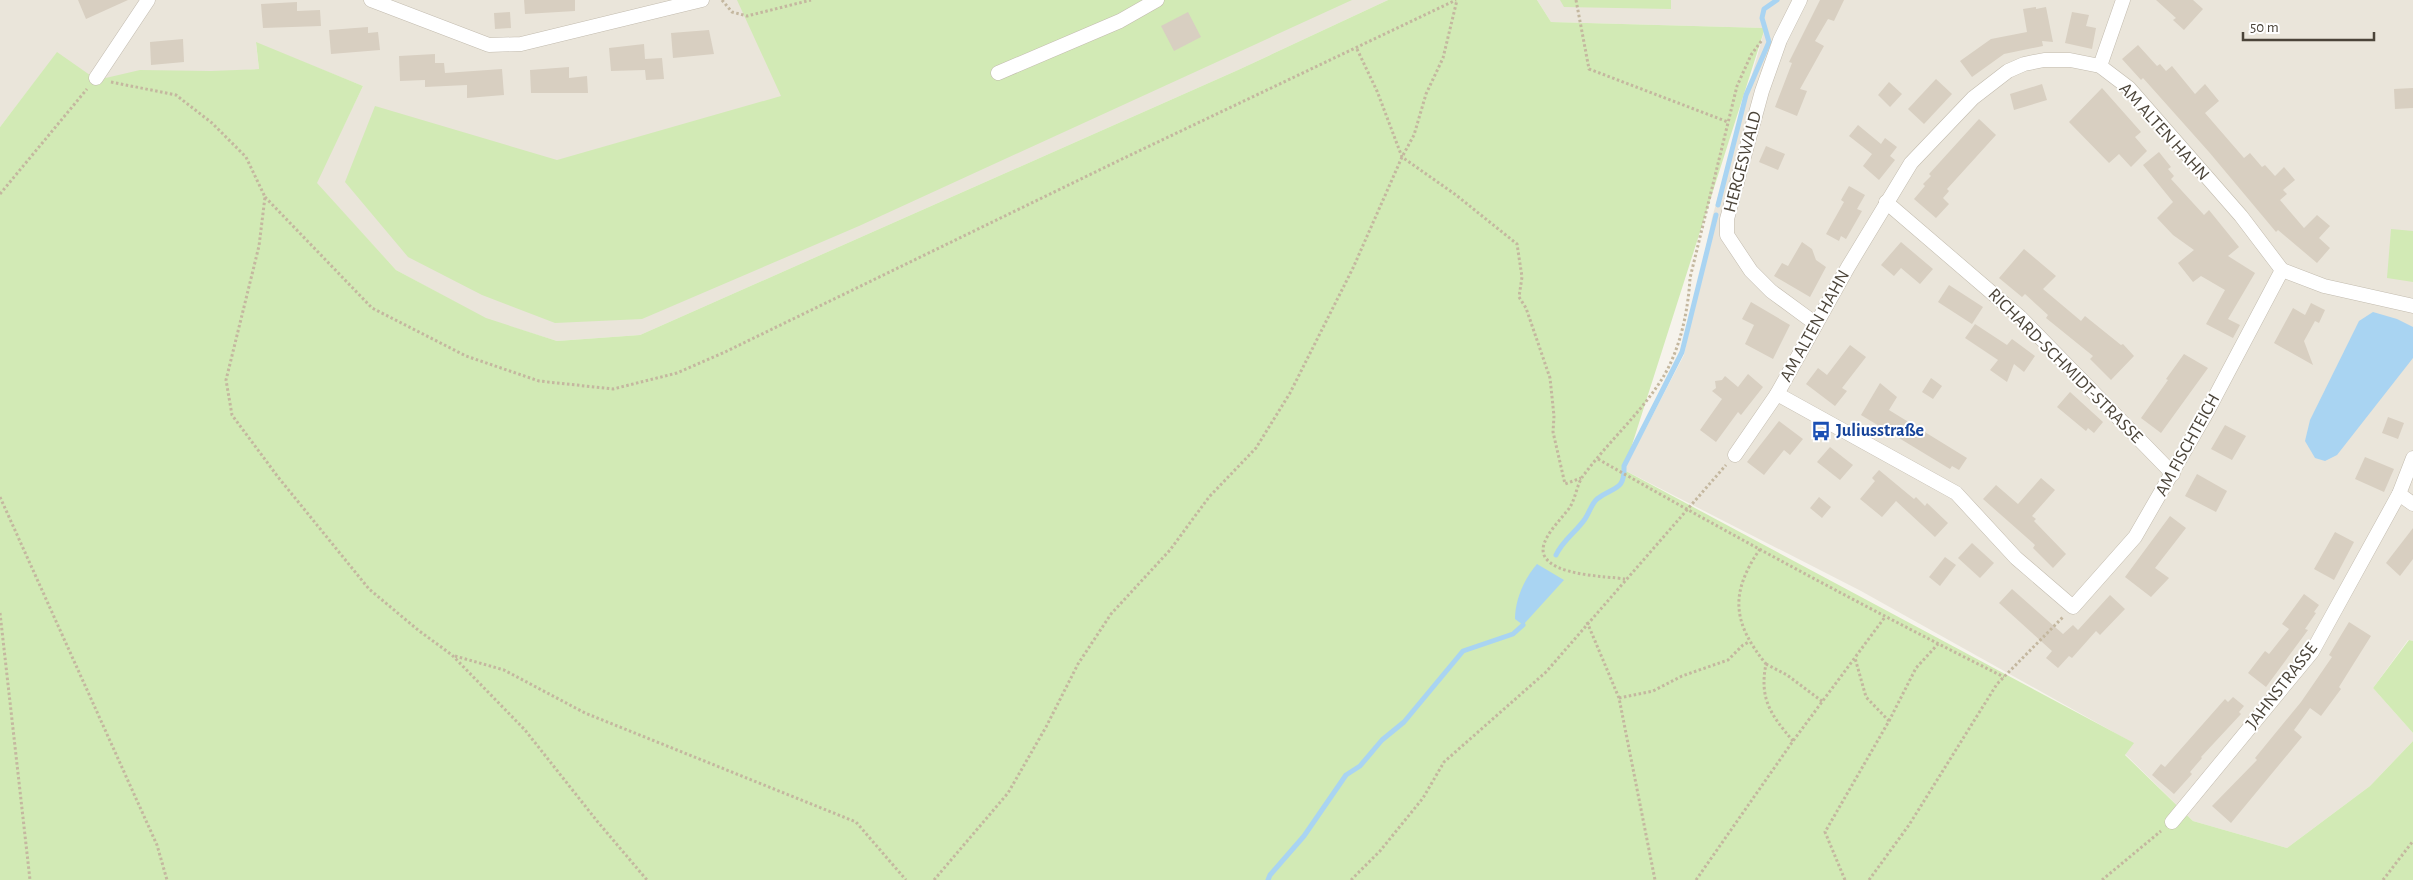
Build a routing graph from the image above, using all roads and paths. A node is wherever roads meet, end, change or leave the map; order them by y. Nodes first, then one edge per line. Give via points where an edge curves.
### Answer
1 (148, 0) edge
2 (371, 0) edge
3 (702, 0) edge
4 (722, 0) edge
5 (810, 0) edge
6 (1157, 0) edge
7 (1457, 0) edge
8 (1576, 0) edge
9 (1800, 0) edge
10 (2122, 0) edge
11 (1765, 36) dead end
12 (1357, 49) junction
13 (2100, 66) junction
14 (998, 73) dead end
15 (96, 78) junction
16 (1728, 122) junction
17 (1402, 157) junction
18 (0, 194) edge
19 (265, 197) junction
20 (1886, 202) junction
21 (2282, 270) junction
22 (2413, 306) edge
23 (1816, 324) junction
24 (1777, 394) junction
25 (1735, 455) joint
26 (2413, 458) edge
27 (1598, 459) junction
28 (2172, 474) junction
29 (1582, 477) junction
30 (2399, 494) junction
31 (0, 497) edge
32 (2413, 504) edge
33 (1686, 510) junction
34 (1760, 550) junction
35 (1625, 578) junction
36 (2073, 608) junction
37 (0, 613) edge
38 (1885, 617) junction
39 (1587, 622) junction
40 (1749, 642) junction
41 (1938, 644) junction
42 (452, 655) junction
43 (1855, 658) junction
44 (1766, 664) junction
45 (2004, 676) junction
46 (1619, 698) junction
47 (1823, 702) junction
48 (1889, 721) junction
49 (1793, 741) junction
50 (2172, 822) joint
51 (2413, 841) edge
52 (30, 880) edge
53 (167, 880) edge
54 (646, 880) edge
55 (906, 880) edge
56 (934, 880) edge
57 (1351, 880) edge
58 (1655, 880) edge
59 (1696, 880) edge
60 (1845, 880) edge
61 (1869, 880) edge
62 (2102, 880) edge
63 (2383, 880) edge

1 - 15 street
2 - 3 street via 489,45 521,44
4 - 5 path via 732,12 747,16
6 - 14 street via 1120,21
7 - 12 path
7 - 17 path via 1443,58 1426,94 1414,135
8 - 16 path via 1589,69
9 - 23 street, HERGESWALD via 1780,40 1762,91 1727,219 1727,236 1771,291
10 - 13 street
11 - 16 path via 1737,86
12 - 17 path
12 - 19 path via 1120,160 726,352 677,373 613,389 539,381 466,356 372,308
13 - 20 street, AM ALTEN HAHN via 2070,60 2044,60 2008,71 1972,98 1911,163
13 - 21 street, AM ALTEN HAHN via 2129,88 2240,216
15 - 18 path
15 - 19 path via 176,95 212,122 246,157
16 - 27 path via 1676,350 1662,379
17 - 29 path via 1517,244 1522,277 1519,297 1526,308 1550,378 1553,432 1566,484
17 - 56 path via 1353,268 1290,393 1256,448 1209,497 1170,550 1111,614 1078,664 1008,793
19 - 42 path via 259,246 226,380 232,415 369,589
20 - 23 street, AM ALTEN HAHN
20 - 28 street, RICHARD-SCHMIDT-STRASSE via 2020,317
21 - 22 street via 2324,286
21 - 28 street, AM FISCHTEICH
23 - 24 street, AM ALTEN HAHN
24 - 25 street
24 - 36 street via 1956,493 2016,558
25 - 33 path
26 - 30 street, JAHNSTRASSE
27 - 29 path
27 - 33 path
28 - 36 street, AM FISCHTEICH via 2135,537
29 - 35 path via 1571,505 1544,545 1544,555 1561,569
30 - 32 street
30 - 50 street, JAHNSTRASSE via 2312,652
31 - 53 path via 157,845
33 - 34 path
33 - 35 path
34 - 38 path
34 - 40 path via 1748,566 1738,604
35 - 39 path
36 - 45 path
37 - 52 path
38 - 41 path
38 - 43 path
39 - 46 path
39 - 57 path via 1546,672 1444,762 1423,798 1380,851
40 - 44 path
40 - 46 path via 1728,660 1682,676 1653,691
41 - 45 path
41 - 48 path via 1916,668
42 - 54 path via 525,730
42 - 55 path via 504,670 585,713 856,822
43 - 47 path
43 - 48 path via 1866,697
44 - 47 path
44 - 49 path via 1763,682 1767,706
45 - 61 path via 1909,825
46 - 58 path
47 - 49 path
48 - 60 path via 1825,832
49 - 59 path
50 - 62 path
51 - 63 path

